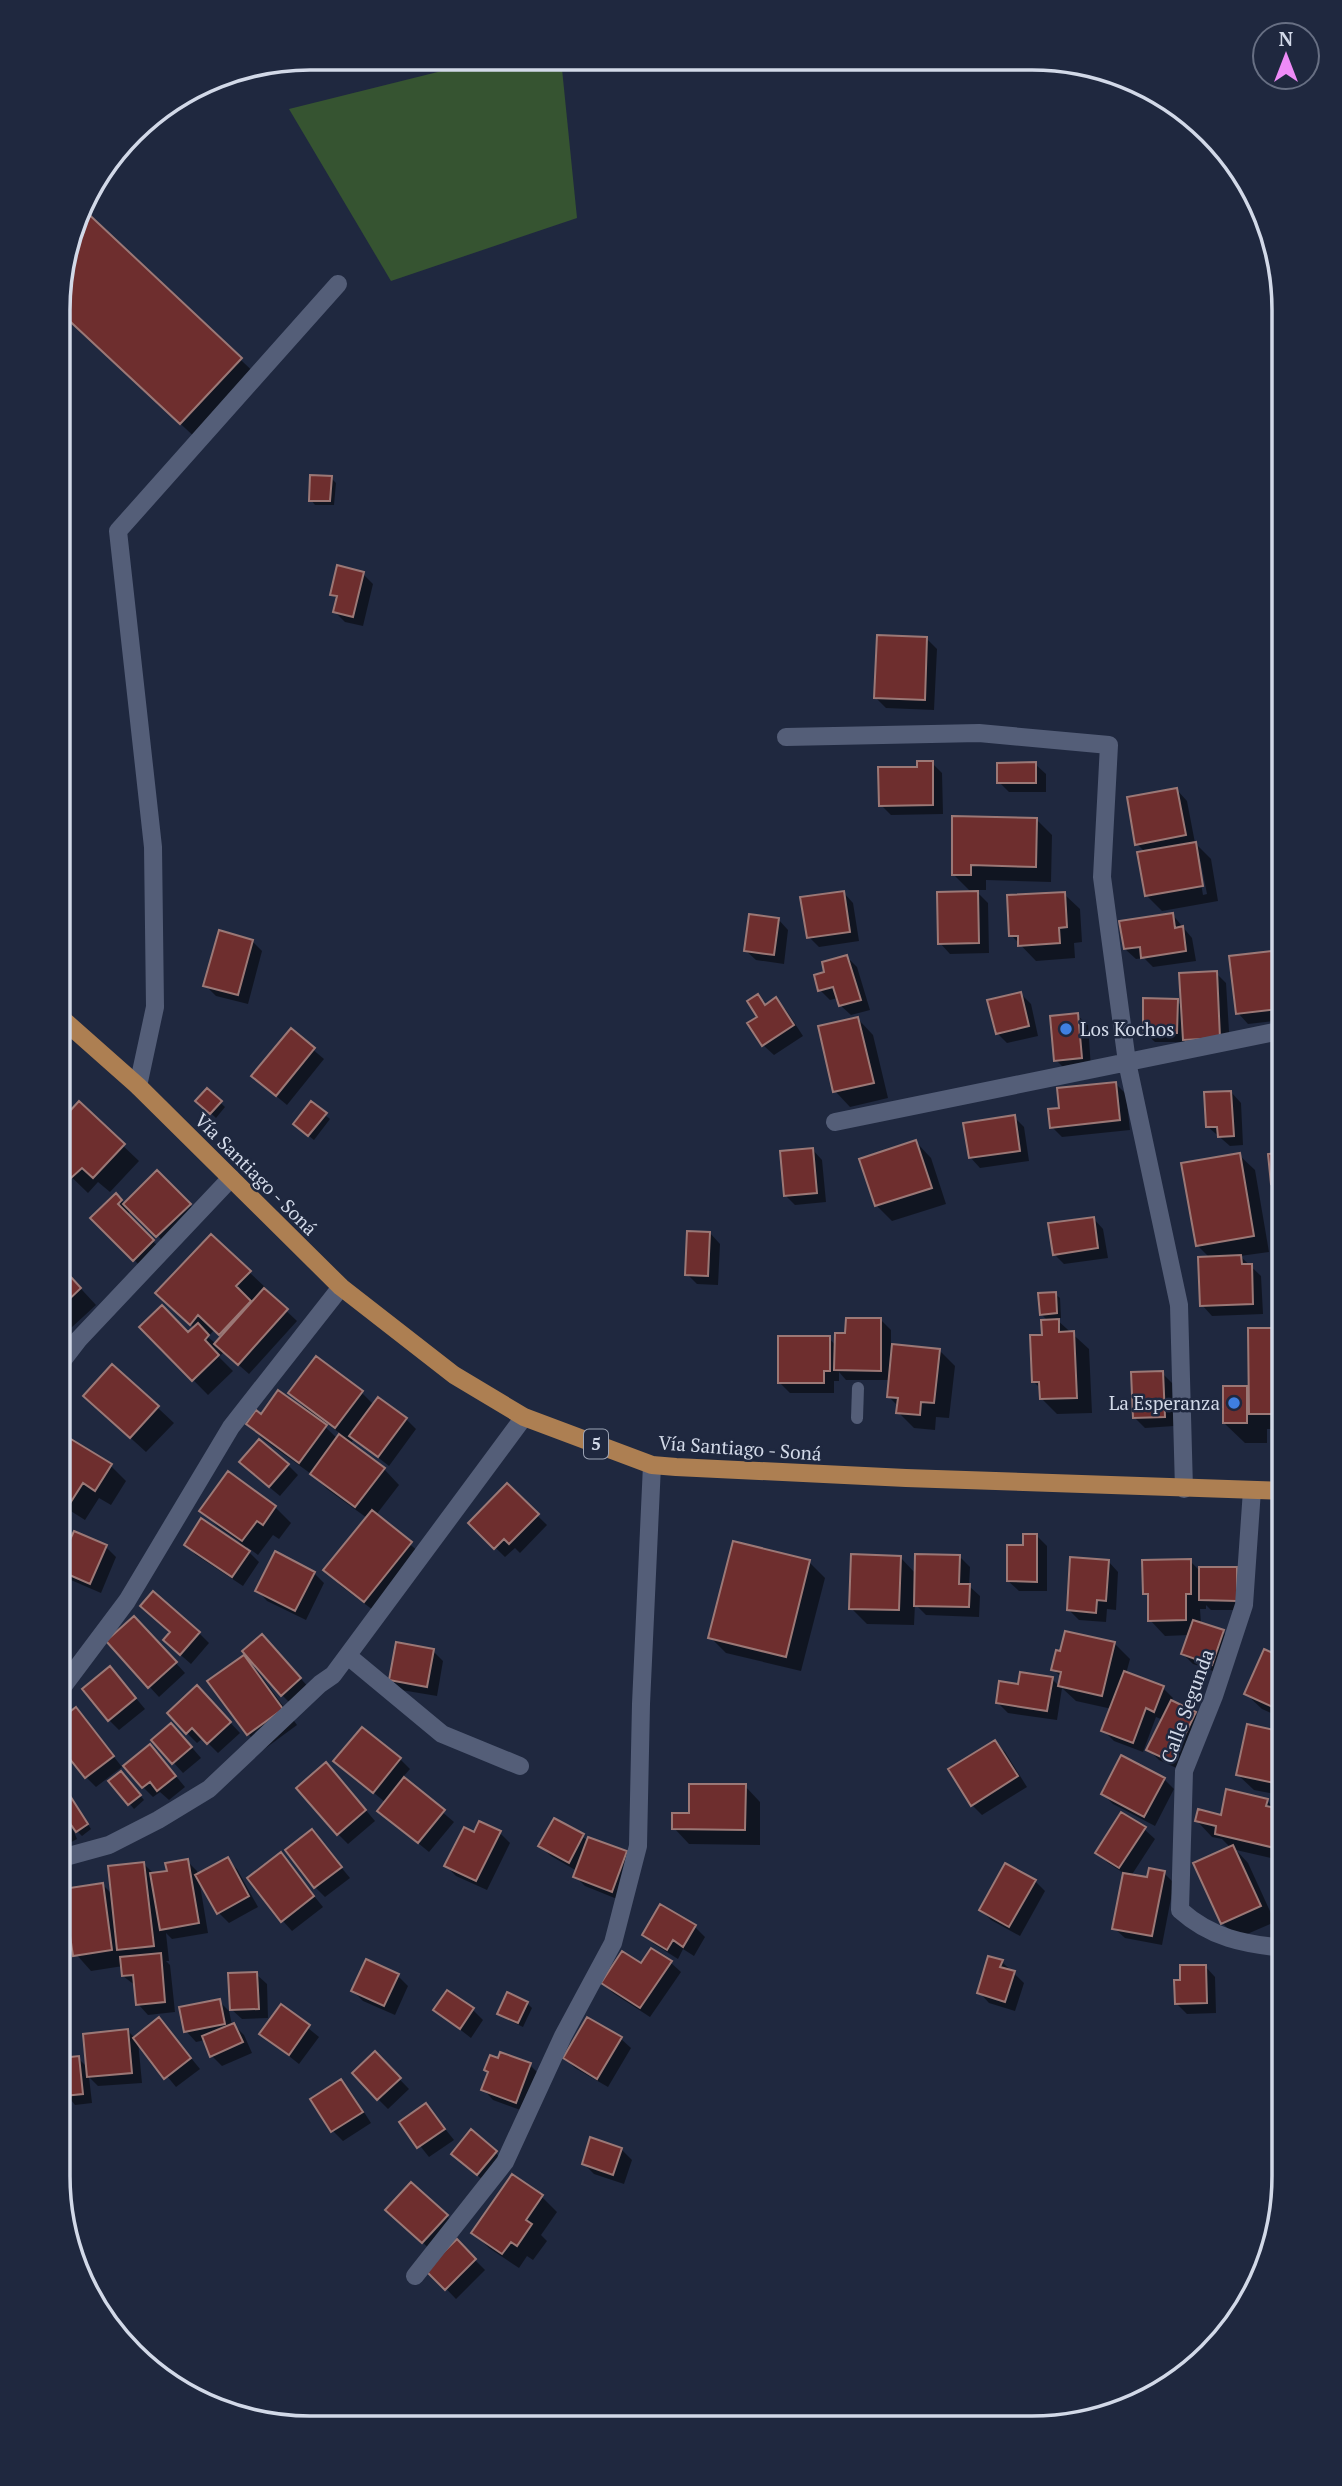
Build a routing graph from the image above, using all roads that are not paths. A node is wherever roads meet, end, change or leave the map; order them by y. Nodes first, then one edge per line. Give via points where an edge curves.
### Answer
1 (338, 284) dead end
2 (786, 737) dead end
3 (70, 1026) edge
4 (1272, 1033) edge
5 (1127, 1062) junction
6 (138, 1086) junction
7 (835, 1122) dead end
8 (231, 1178) junction
9 (341, 1287) junction
10 (70, 1351) edge
11 (858, 1388) dead end
12 (524, 1417) junction
13 (857, 1418) dead end
14 (652, 1465) junction
15 (1184, 1489) junction
16 (1252, 1490) junction
17 (1271, 1491) edge
18 (348, 1656) junction
19 (70, 1676) edge
20 (520, 1766) dead end
21 (70, 1856) edge
22 (1271, 1947) edge
23 (415, 2276) dead end

1 - 6 street via 118,531 153,847 155,1007
2 - 5 street via 979,733 1109,746 1102,877
3 - 6 main road, Vía Santiago - Soná / 5
4 - 5 street
5 - 7 street
5 - 15 street via 1180,1305
6 - 8 main road, Vía Santiago - Soná / 5
8 - 9 main road, Vía Santiago - Soná / 5
8 - 10 street
9 - 12 main road, Vía Santiago - Soná / 5 via 454,1375
9 - 19 street via 231,1427 127,1601
11 - 13 lane
12 - 14 main road, Vía Santiago - Soná / 5
12 - 18 street
14 - 15 main road, Vía Santiago - Soná / 5
14 - 23 street via 638,1846 613,1943 563,2036 505,2162
15 - 16 main road, Vía Santiago - Soná / 5
16 - 17 main road, Vía Santiago - Soná / 5
16 - 22 street, Calle Segunda via 1244,1605 1184,1771 1180,1910 1195,1924 1244,1944
18 - 20 street via 442,1734
18 - 21 street via 209,1789 109,1845

